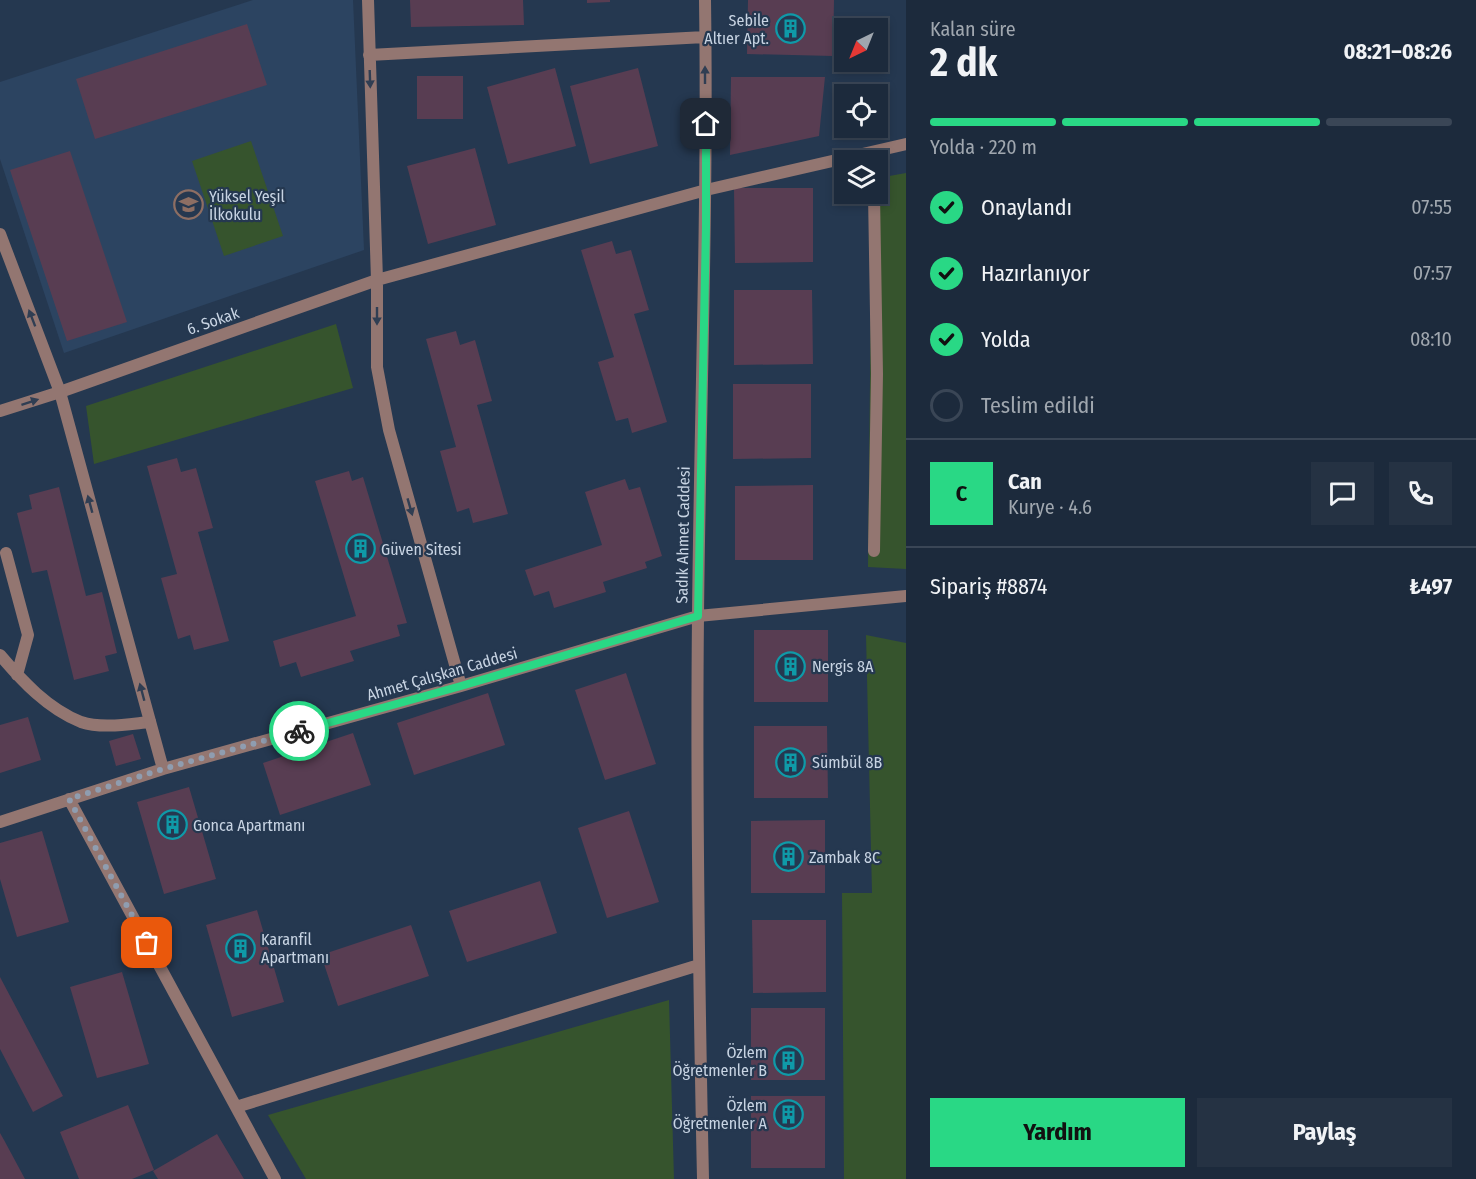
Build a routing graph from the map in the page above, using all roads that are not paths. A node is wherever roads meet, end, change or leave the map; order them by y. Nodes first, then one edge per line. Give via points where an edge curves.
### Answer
1 (368, 0) edge
2 (705, 0) edge
3 (705, 37) junction
4 (369, 55) junction
5 (906, 144) edge
6 (888, 151) edge
7 (834, 164) edge
8 (706, 190) junction
9 (874, 204) edge
10 (0, 234) edge
11 (377, 280) junction
12 (60, 392) junction
13 (0, 411) edge
14 (874, 551) dead end
15 (6, 553) dead end
16 (904, 598) edge
17 (698, 616) junction
18 (0, 655) edge
19 (17, 675) junction
20 (461, 686) junction
21 (150, 722) junction
22 (163, 769) junction
23 (69, 799) junction
24 (0, 822) edge
25 (699, 965) junction
26 (236, 1107) junction
27 (275, 1179) edge
28 (703, 1179) edge

1 - 4 street
2 - 3 street, Sadık Ahmet Caddesi
3 - 4 street
8 -> 3 street, Sadık Ahmet Caddesi
4 -> 11 street
5 - 6 street, 6. Sokak
7 - 8 street, 6. Sokak
8 - 11 street, 6. Sokak
8 - 17 street, Sadık Ahmet Caddesi
9 - 14 street
12 -> 10 street
11 - 12 street, 6. Sokak
11 -> 20 street via 377,367 389,429
13 -> 12 street, 6. Sokak
21 -> 12 street
15 - 19 street via 28,635
16 - 17 street, Ahmet Çalışkan Caddesi
17 - 20 street, Ahmet Çalışkan Caddesi
17 - 25 street, Sadık Ahmet Caddesi
18 - 19 street
19 - 21 street via 46,702 82,722
20 - 22 street, Ahmet Çalışkan Caddesi
21 - 22 street
22 - 23 street, Ahmet Çalışkan Caddesi
23 - 24 street, Ahmet Çalışkan Caddesi
23 - 26 street
25 - 26 street
25 - 28 street, Sadık Ahmet Caddesi
26 - 27 street

